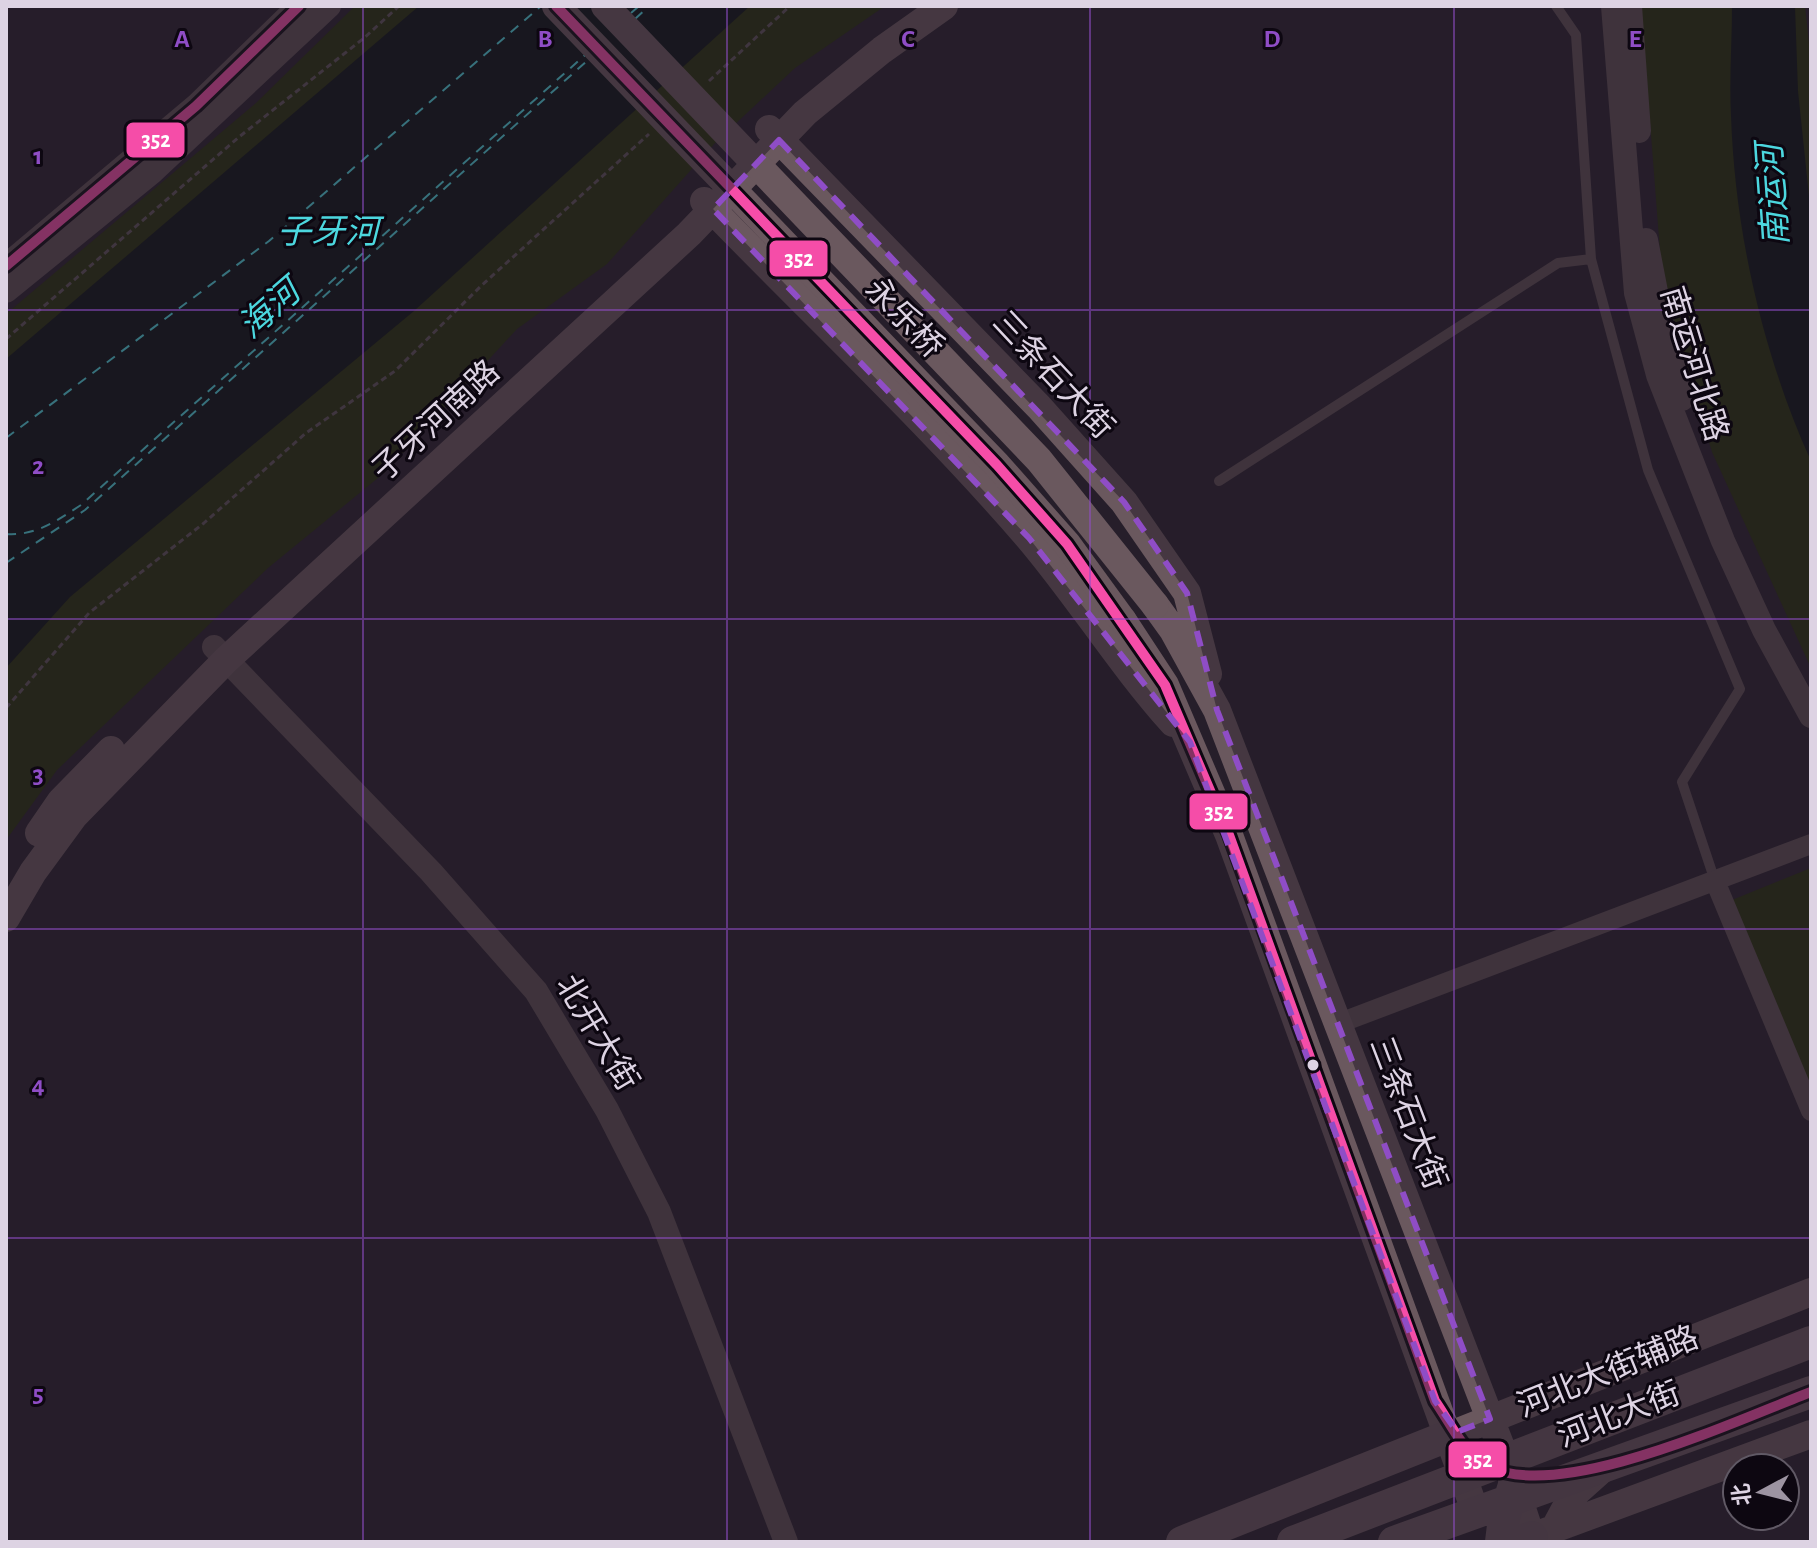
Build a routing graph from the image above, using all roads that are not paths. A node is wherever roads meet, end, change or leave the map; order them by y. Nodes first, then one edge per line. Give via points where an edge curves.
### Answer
1 (299, 6) edge
2 (329, 6) edge
3 (556, 6) edge
4 (605, 6) edge
5 (915, 6) edge
6 (944, 6) edge
7 (1556, 6) edge
8 (1613, 6) edge
9 (1630, 6) edge
10 (774, 134) junction
11 (708, 205) junction
12 (1591, 259) junction
13 (6, 266) edge
14 (6, 291) edge
15 (1219, 481) dead end
16 (1155, 605) joint
17 (220, 653) junction
18 (1811, 685) edge
19 (1217, 710) junction
20 (1811, 716) edge
21 (1190, 742) junction
22 (1811, 844) edge
23 (1715, 881) junction
24 (6, 885) edge
25 (6, 918) edge
26 (1337, 1024) junction
27 (1811, 1111) edge
28 (1811, 1292) edge
29 (1811, 1342) edge
30 (1811, 1392) edge
31 (1811, 1434) edge
32 (1489, 1462) junction
33 (1606, 1466) junction
34 (1482, 1528) edge
35 (1531, 1539) edge
36 (1298, 1540) edge
37 (786, 1542) edge
38 (1182, 1542) edge
39 (1394, 1542) edge

1 - 13 street via 153,145
2 - 14 street via 151,173
3 - 21 main road, 永乐桥, bridge via 1067,544 1165,685
4 - 16 main road, 永乐桥, bridge via 1039,460
5 - 10 main road, 子牙河南路 via 792,104
6 - 10 main road, 子牙河南路
7 - 12 lane via 1576,35
8 - 20 street, 南运河北路 via 1636,293 1658,375 1723,541
9 - 18 street, 南运河北路 via 1647,259 1680,394 1782,632
10 - 11 main road, 子牙河南路
10 - 19 main road, 三条石大街 via 1124,502 1187,593
11 - 17 main road, 子牙河南路 via 668,229
11 - 21 main road via 942,442 1019,528 1140,686
12 - 15 lane via 1558,263
12 - 23 lane via 1648,470 1740,689 1682,782
16 - 19 main road, 三条石大街
17 - 24 main road, 子牙河南路 via 61,801
17 - 25 main road, 子牙河南路 via 74,816
17 - 37 street, 北开大街 via 431,872 536,991 607,1110 659,1212
19 - 26 main road, 三条石大街
21 - 32 main road via 1295,1011 1435,1401
22 - 23 street
23 - 26 street
23 - 27 street
26 - 32 main road, 三条石大街
28 - 32 main road, 河北大街辅路
29 - 32 main road, 河北大街
30 - 33 main road, 河北大街
31 - 35 main road
32 - 33 main road, 河北大街
32 - 34 main road, 河北大街
32 - 35 main road
32 - 36 main road, 河北大街
32 - 38 main road via 1388,1460
33 - 35 main road
34 - 39 main road, 河北大街

